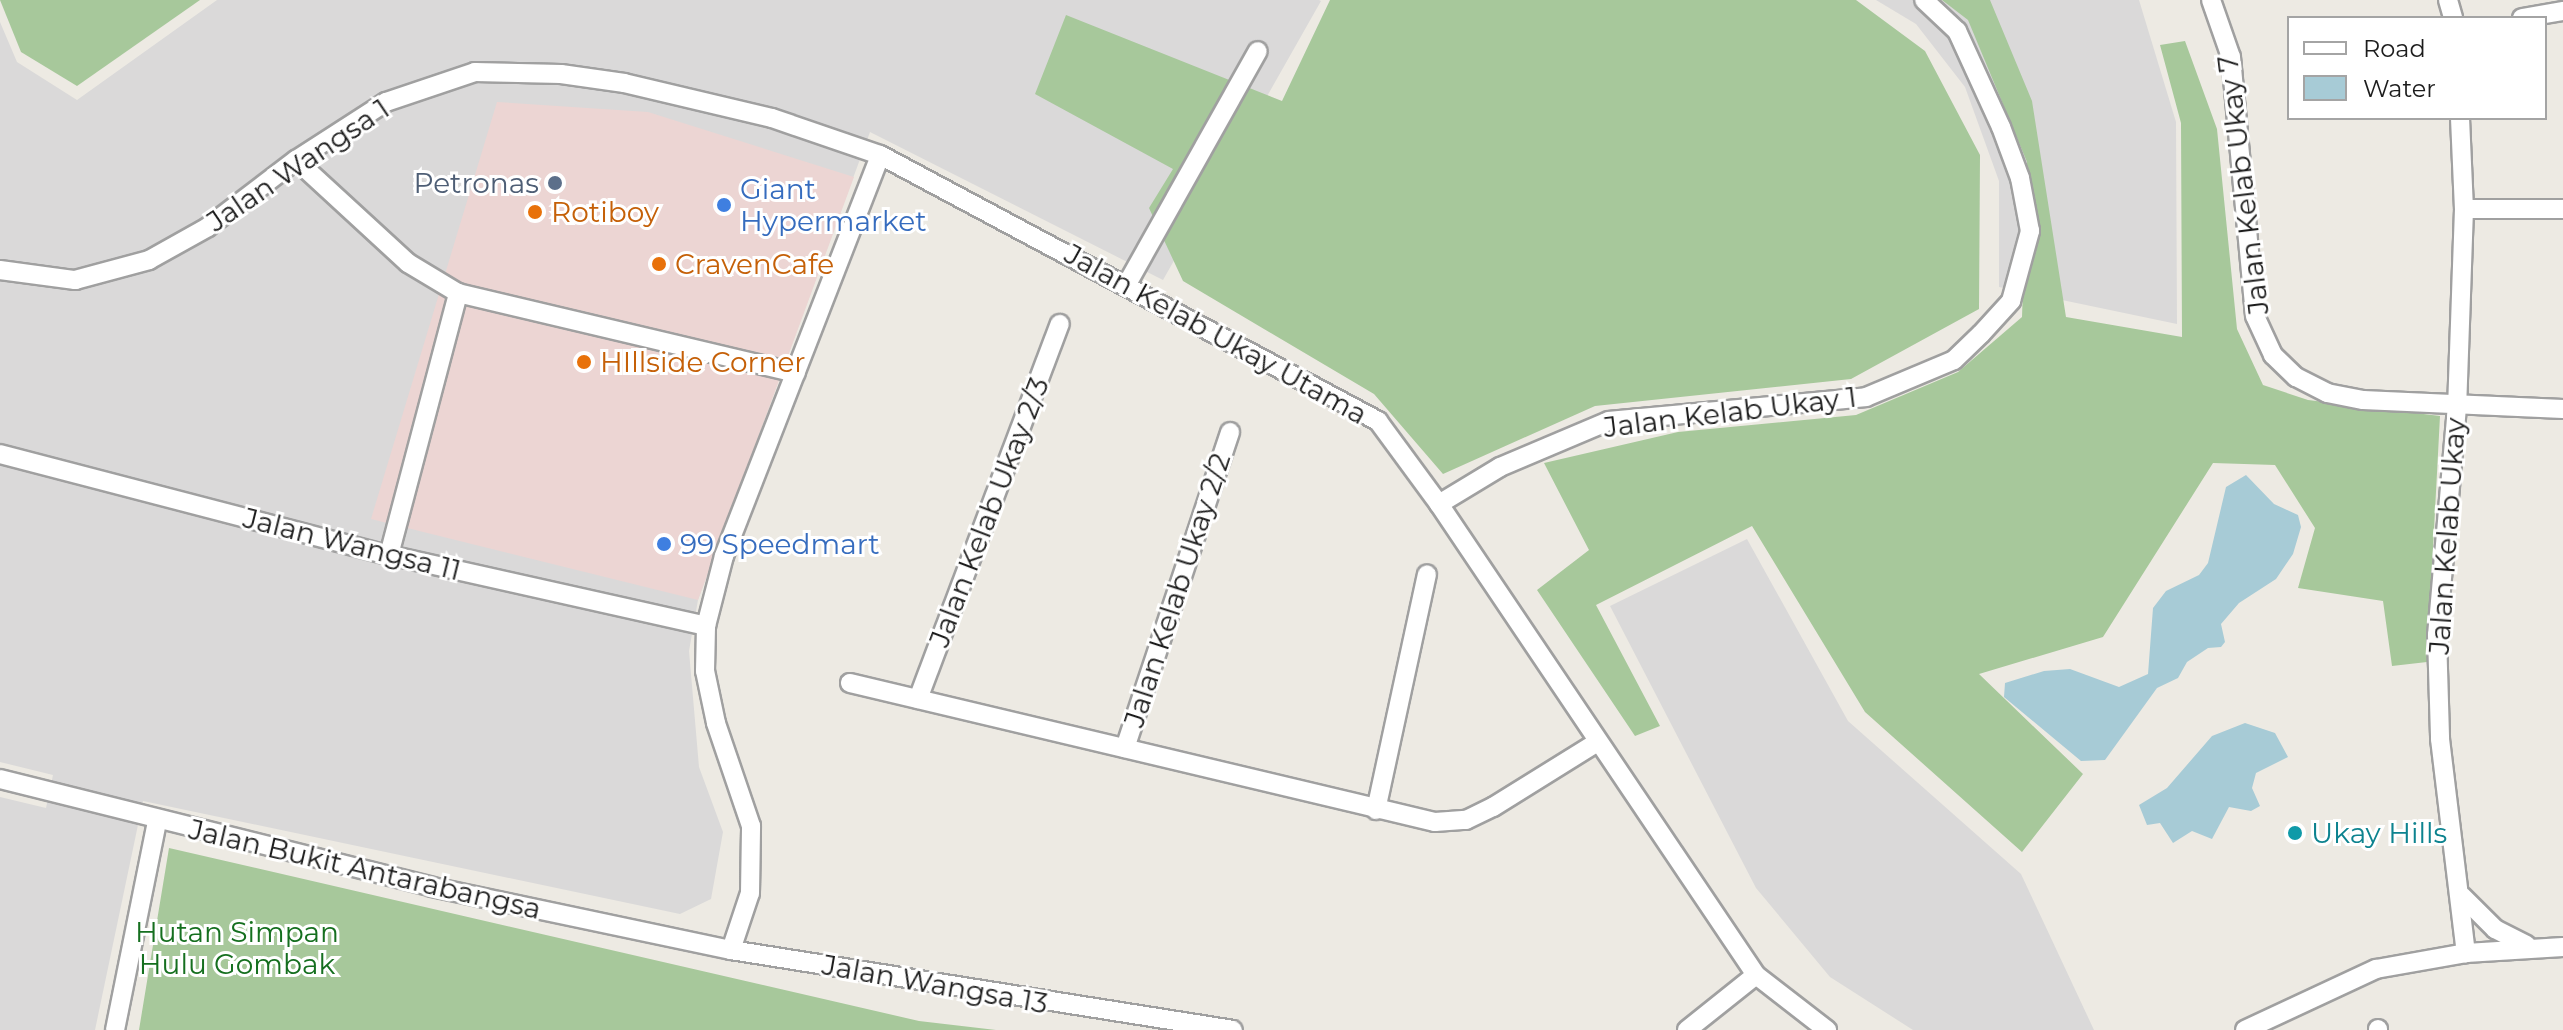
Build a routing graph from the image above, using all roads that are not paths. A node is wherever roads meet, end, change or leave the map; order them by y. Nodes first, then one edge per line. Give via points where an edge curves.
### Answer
1 (1924, 0) edge
2 (2211, 0) edge
3 (2563, 11) edge
4 (2534, 16) edge
5 (1258, 51) dead end
6 (2460, 120) edge
7 (880, 155) junction
8 (296, 160) junction
9 (2464, 209) junction
10 (2563, 209) edge
11 (0, 270) edge
12 (1127, 284) junction
13 (458, 293) junction
14 (1060, 324) dead end
15 (796, 373) junction
16 (2457, 407) junction
17 (2563, 409) edge
18 (1230, 432) dead end
19 (0, 454) edge
20 (1439, 504) junction
21 (389, 555) junction
22 (1427, 574) dead end
23 (706, 626) junction
24 (850, 683) dead end
25 (918, 699) junction
26 (1596, 743) junction
27 (1125, 748) junction
28 (0, 779) edge
29 (1376, 810) junction
30 (157, 821) junction
31 (2462, 896) junction
32 (2529, 946) junction
33 (2563, 947) edge
34 (731, 950) junction
35 (2466, 953) junction
36 (1756, 975) junction
37 (115, 1030) edge
38 (1233, 1030) edge
39 (1687, 1030) edge
40 (1827, 1030) edge
41 (2245, 1030) edge

1 - 20 street, Jalan Kelab Ukay 1 via 1957,31 2020,178 2030,231 2011,301 1981,334 1954,360 1866,397 1609,421 1500,467
2 - 16 street, Jalan Kelab Ukay 7 via 2231,57 2255,316 2273,355 2296,377 2327,393
3 - 4 street
5 - 12 street
6 - 9 street, Jalan Kelab Ukay
7 - 8 street, Jalan Wangsa 1 via 772,118 654,90 519,72 475,72 386,102
7 - 12 street, Jalan Kelab Ukay Utama
7 - 15 street
8 - 11 street, Jalan Wangsa 1 via 208,227 149,260 75,280
8 - 13 street via 408,263
9 - 10 street
9 - 16 street, Jalan Kelab Ukay
12 - 20 street, Jalan Kelab Ukay Utama via 1378,421
13 - 15 street
13 - 21 street
14 - 25 street, Jalan Kelab Ukay 2/3
15 - 23 street via 724,556
16 - 17 street, Jalan Kelab Ukay 7
16 - 31 street, Jalan Kelab Ukay via 2437,635 2440,739
18 - 27 street, Jalan Kelab Ukay 2/2
19 - 21 street, Jalan Wangsa 11
20 - 26 street, Jalan Kelab Ukay Utama
21 - 23 street, Jalan Wangsa 11
22 - 29 street
23 - 34 street via 705,671 716,723 751,826 750,893
24 - 25 street
25 - 27 street
26 - 29 street via 1466,820 1435,822
26 - 36 street, Jalan Kelab Ukay Utama
27 - 29 street
28 - 30 street, Jalan Bukit Antarabangsa
30 - 34 street, Jalan Bukit Antarabangsa
30 - 37 street
31 - 32 street via 2495,929
31 - 35 street, Jalan Kelab Ukay
32 - 33 street
32 - 35 street
34 - 38 street, Jalan Wangsa 13
35 - 41 street via 2376,969
36 - 39 street
36 - 40 street, Jalan Kelab Ukay Utama

